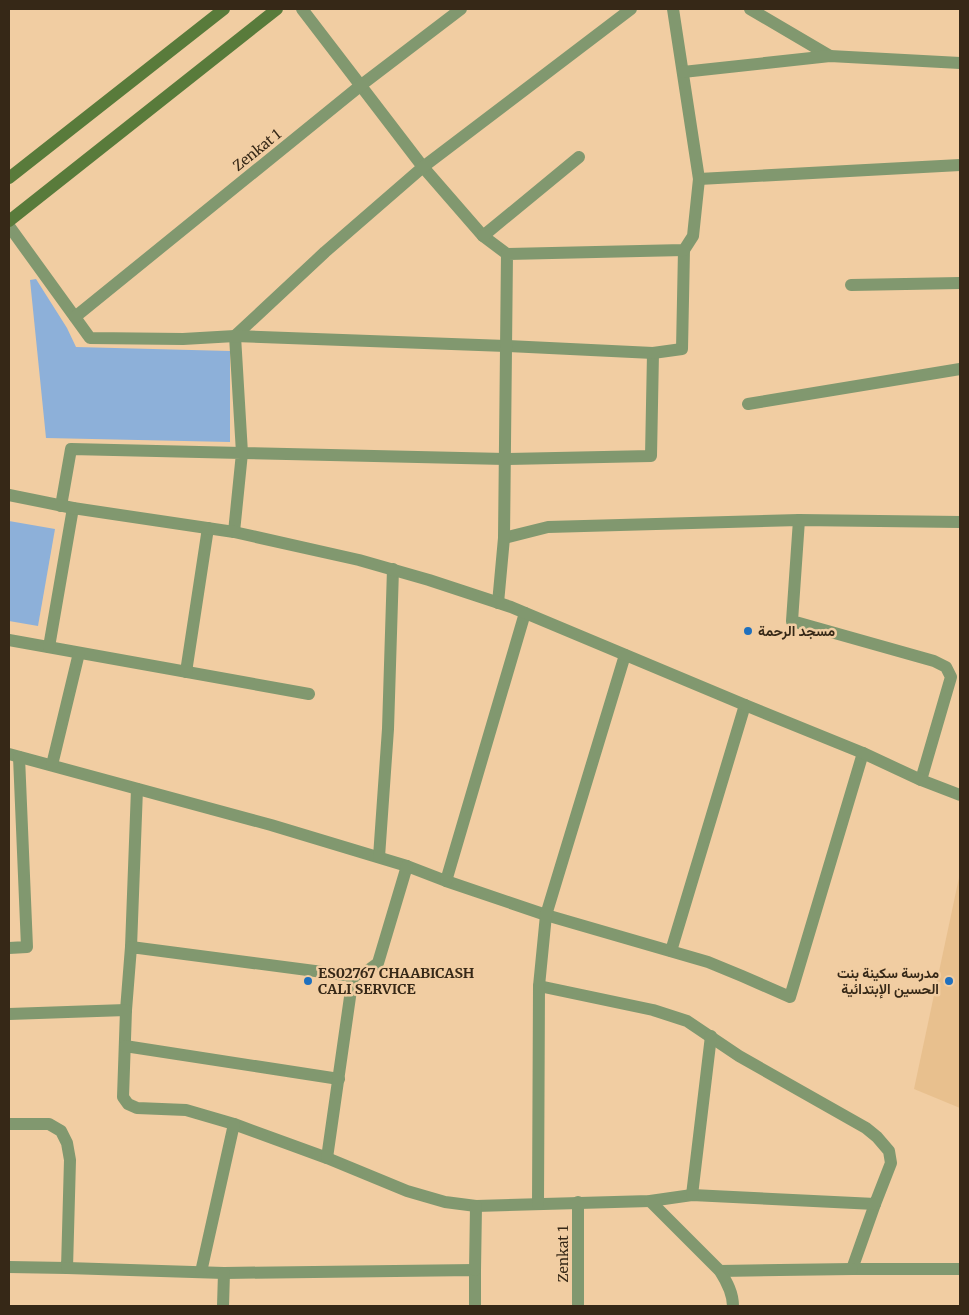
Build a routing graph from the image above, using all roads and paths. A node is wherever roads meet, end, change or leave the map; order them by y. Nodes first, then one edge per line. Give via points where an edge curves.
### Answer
1 (224, 9) edge
2 (277, 9) edge
3 (302, 9) edge
4 (461, 9) edge
5 (632, 9) edge
6 (673, 9) edge
7 (750, 9) edge
8 (830, 56) junction
9 (960, 63) edge
10 (683, 72) junction
11 (360, 86) junction
12 (579, 157) dead end
13 (960, 165) edge
14 (423, 167) junction
15 (9, 178) edge
16 (699, 179) junction
17 (9, 221) edge
18 (9, 226) edge
19 (483, 236) junction
20 (684, 250) junction
21 (507, 254) junction
22 (960, 283) edge
23 (851, 285) dead end
24 (75, 317) junction
25 (235, 336) junction
26 (506, 346) junction
27 (654, 353) junction
28 (960, 369) edge
29 (748, 404) dead end
30 (242, 453) junction
31 (505, 459) junction
32 (9, 496) edge
33 (67, 507) junction
34 (799, 520) junction
35 (960, 522) edge
36 (208, 528) junction
37 (234, 532) junction
38 (504, 538) junction
39 (393, 570) junction
40 (498, 603) junction
41 (525, 613) junction
42 (9, 640) edge
43 (49, 647) junction
44 (79, 653) junction
45 (625, 655) junction
46 (186, 672) junction
47 (309, 694) dead end
48 (745, 705) junction
49 (863, 753) junction
50 (14, 756) edge
51 (52, 766) junction
52 (921, 780) junction
53 (137, 789) junction
54 (960, 795) edge
55 (379, 858) junction
56 (407, 866) junction
57 (446, 881) junction
58 (546, 915) junction
59 (130, 947) junction
60 (9, 948) edge
61 (671, 951) junction
62 (353, 976) junction
63 (539, 986) junction
64 (126, 1010) junction
65 (9, 1014) edge
66 (711, 1036) junction
67 (125, 1046) junction
68 (339, 1079) junction
69 (9, 1124) edge
70 (234, 1124) junction
71 (327, 1158) junction
72 (692, 1195) junction
73 (578, 1202) junction
74 (650, 1202) junction
75 (538, 1204) junction
76 (875, 1204) junction
77 (476, 1206) junction
78 (9, 1267) edge
79 (67, 1268) junction
80 (852, 1269) junction
81 (960, 1269) edge
82 (475, 1270) junction
83 (720, 1271) junction
84 (201, 1272) junction
85 (224, 1273) junction
86 (223, 1306) edge
87 (475, 1306) edge
88 (578, 1306) edge
89 (733, 1306) edge

1 - 15 main road
2 - 17 main road
3 - 11 street
4 - 11 street, Zenkat 1
5 - 14 street
6 - 10 street
7 - 8 street
8 - 9 street
8 - 10 street
10 - 16 street
11 - 14 street
11 - 24 street, Zenkat 1
12 - 19 street
13 - 16 street
14 - 19 street
14 - 25 street
16 - 20 street via 693,236
18 - 24 street
19 - 21 street
20 - 21 street
20 - 27 street via 682,349
21 - 26 street
22 - 23 street
24 - 25 street via 90,338
25 - 26 street
25 - 30 street
26 - 27 street
26 - 31 street
27 - 31 street via 651,456
28 - 29 street
30 - 31 street
30 - 33 street via 71,450
30 - 37 street
31 - 38 street
32 - 33 street
33 - 36 street
33 - 43 street
34 - 35 street
34 - 38 street via 548,528
34 - 52 street via 792,621 946,666 951,677
36 - 37 street
36 - 46 street
37 - 39 street
38 - 40 street
39 - 40 street
39 - 55 street via 388,729
40 - 41 street
41 - 45 street
41 - 57 street
42 - 43 street
43 - 44 street
44 - 46 street
44 - 51 street
45 - 48 street
45 - 58 street
46 - 47 street
48 - 49 street
48 - 61 street
49 - 52 street
49 - 61 street via 790,997 708,962
50 - 51 street
50 - 60 street via 27,947
51 - 53 street
52 - 54 street
53 - 55 street
53 - 59 street
55 - 56 street
56 - 57 street
56 - 62 street via 378,963
57 - 58 street
58 - 61 street
58 - 63 street
59 - 62 street
59 - 64 street
62 - 68 street
63 - 66 street via 653,1010 687,1021
63 - 75 street
64 - 65 street
64 - 67 street
66 - 72 street
66 - 76 street via 739,1056 877,1137 888,1151 891,1163
67 - 68 street
67 - 70 street via 123,1097 128,1104 136,1108 186,1110
68 - 71 street
69 - 79 street via 49,1124 61,1131 67,1143 70,1160
70 - 71 street
70 - 84 street
71 - 77 street via 407,1191 445,1202
72 - 74 street
72 - 76 street
73 - 74 street
73 - 75 street
73 - 88 street, Zenkat 1
74 - 83 street
75 - 77 street
76 - 80 street
77 - 82 street
78 - 79 street
79 - 84 street
80 - 81 street
80 - 83 street
82 - 85 street
82 - 87 street
83 - 89 street via 728,1283
84 - 85 street
85 - 86 street

